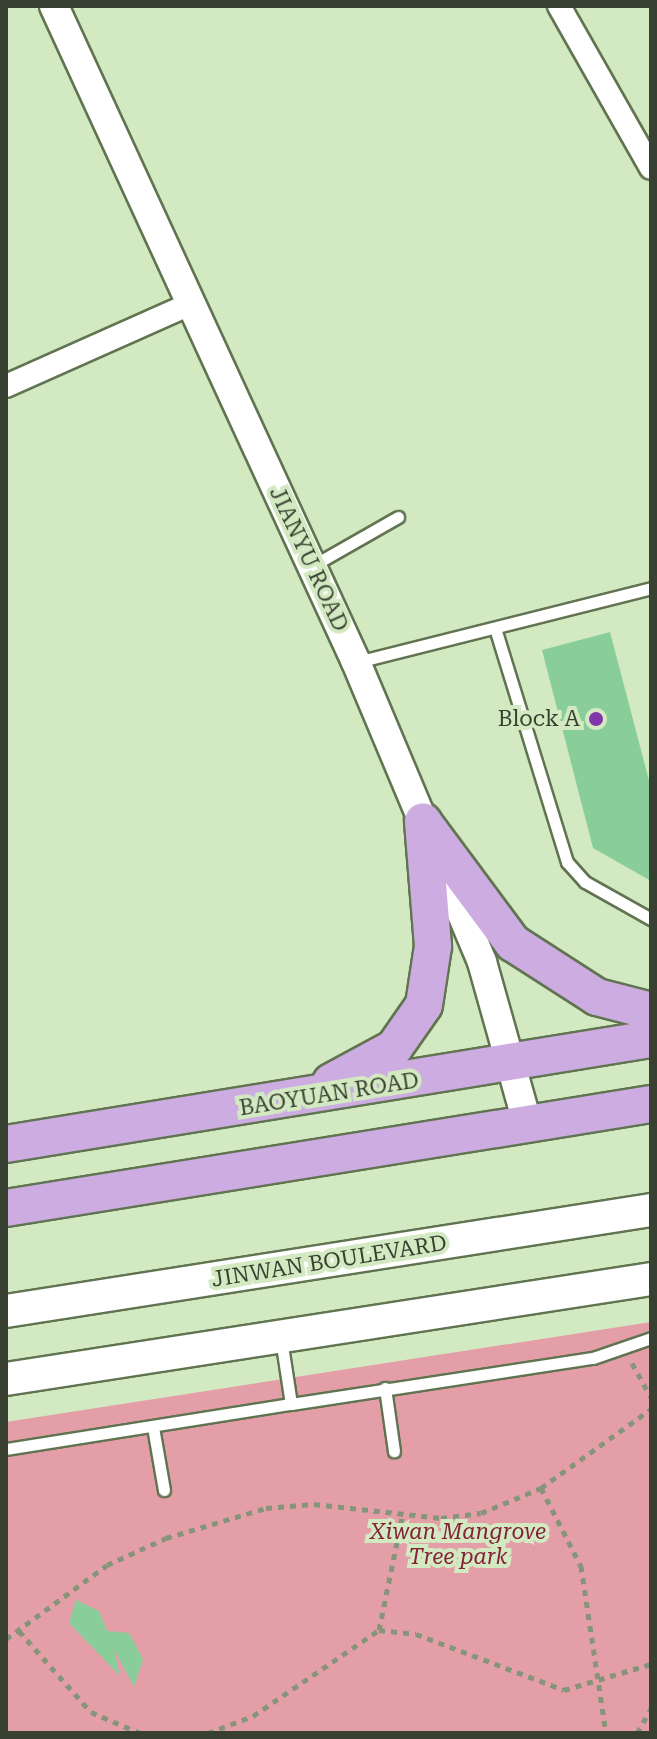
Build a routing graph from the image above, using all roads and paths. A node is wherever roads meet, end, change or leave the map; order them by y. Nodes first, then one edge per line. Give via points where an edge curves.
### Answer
1 (54, 6) edge
2 (559, 6) edge
3 (651, 168) edge
4 (192, 303) junction
5 (6, 386) edge
6 (398, 517) dead end
7 (312, 566) junction
8 (651, 588) edge
9 (495, 628) junction
10 (356, 662) junction
11 (423, 821) junction
12 (651, 919) edge
13 (651, 1011) edge
14 (651, 1039) edge
15 (513, 1064) junction
16 (280, 1102) junction
17 (651, 1104) edge
18 (528, 1126) junction
19 (6, 1144) edge
20 (6, 1208) edge
21 (651, 1210) edge
22 (651, 1279) edge
23 (6, 1311) edge
24 (281, 1338) junction
25 (651, 1338) edge
26 (625, 1349) junction
27 (6, 1379) edge
28 (385, 1388) junction
29 (651, 1397) edge
30 (291, 1404) junction
31 (651, 1409) edge
32 (153, 1427) junction
33 (6, 1449) edge
34 (394, 1451) dead end
35 (541, 1488) junction
36 (164, 1490) dead end
37 (403, 1513) junction
38 (379, 1630) junction
39 (19, 1631) junction
40 (6, 1639) edge
41 (651, 1664) edge
42 (596, 1685) junction
43 (651, 1709) edge
44 (230, 1729) edge
45 (113, 1730) edge
46 (140, 1733) edge
47 (208, 1733) edge
48 (606, 1733) edge
49 (637, 1733) edge

1 - 4 street, JIANYU ROAD
2 - 3 street
4 - 5 street
4 - 7 street, JIANYU ROAD
6 - 7 lane
7 - 10 street, JIANYU ROAD
8 - 9 lane
9 - 10 lane
9 - 12 lane via 567,862 585,882
10 - 11 street, JIANYU ROAD
11 - 13 main road via 513,943 597,997
11 - 15 street, JIANYU ROAD via 482,962
11 - 16 main road via 433,946 418,1019 375,1061
14 - 15 main road, BAOYUAN ROAD
15 - 16 main road, BAOYUAN ROAD
15 - 18 street, JIANYU ROAD
16 - 19 main road, BAOYUAN ROAD
17 - 18 main road
18 - 20 main road
21 - 23 main road, JINWAN BOULEVARD
22 - 24 main road
24 - 27 main road
24 - 30 lane
25 - 26 lane
26 - 28 lane
26 - 29 path
28 - 30 lane
28 - 34 lane
30 - 32 lane
31 - 35 path
32 - 33 lane
32 - 36 lane
35 - 37 path via 481,1513
35 - 42 path via 581,1566
37 - 38 path
37 - 39 path via 345,1504 266,1508 166,1538 107,1565
38 - 42 path via 416,1634 564,1690
38 - 44 path
39 - 40 path
39 - 45 path via 69,1691
41 - 42 path
42 - 48 path
43 - 49 path
44 - 47 path
45 - 46 path

